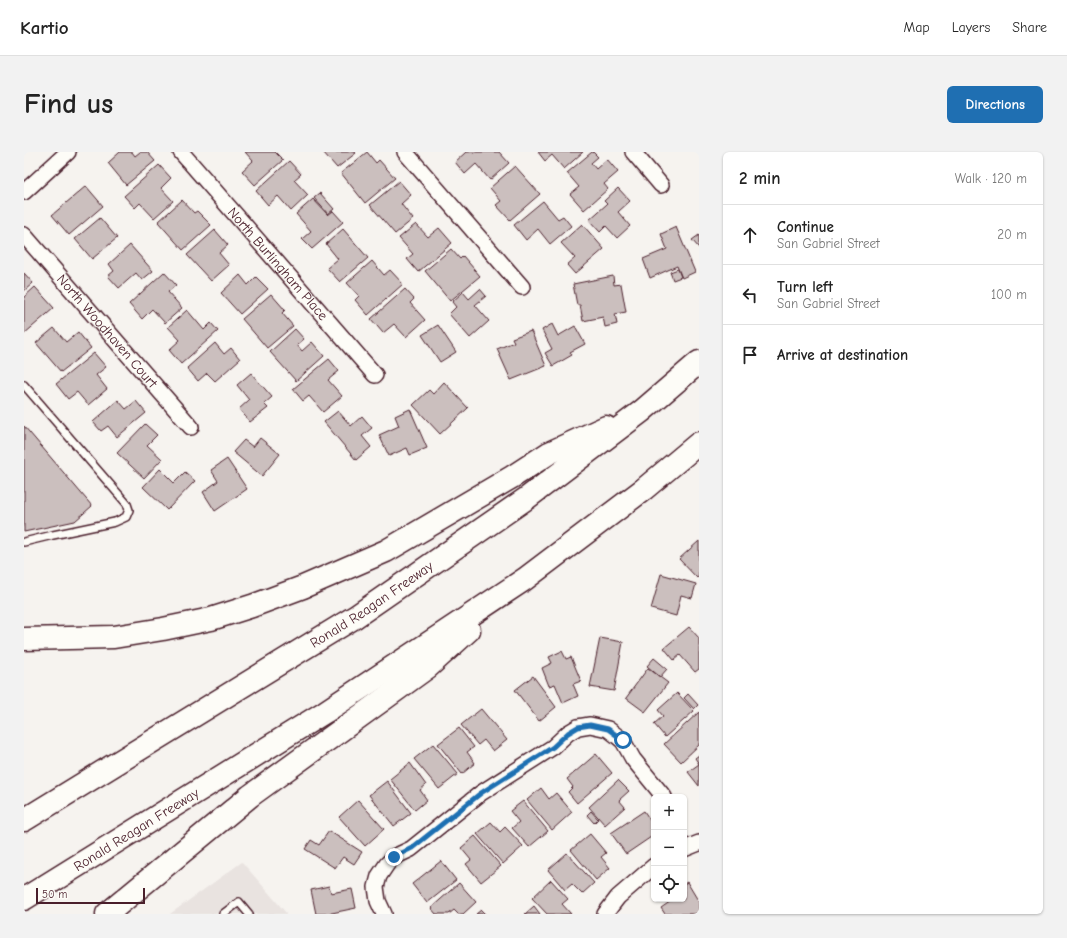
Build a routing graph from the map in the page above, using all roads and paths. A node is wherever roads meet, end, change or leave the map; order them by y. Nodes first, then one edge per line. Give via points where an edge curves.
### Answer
1 (68, 152) edge
2 (180, 152) edge
3 (405, 152) edge
4 (633, 152) edge
5 (661, 185) dead end
6 (24, 192) edge
7 (24, 235) edge
8 (522, 287) dead end
9 (699, 362) edge
10 (375, 375) dead end
11 (24, 385) edge
12 (642, 411) junction
13 (192, 427) dead end
14 (699, 443) edge
15 (24, 542) edge
16 (525, 579) junction
17 (24, 639) edge
18 (662, 794) edge
19 (24, 820) edge
20 (651, 869) edge
21 (24, 899) edge
22 (107, 914) edge
23 (223, 914) edge
24 (249, 914) edge
25 (384, 914) edge
26 (605, 914) edge

1 - 6 street
2 - 10 street, North Burlingham Place
3 - 8 street
4 - 5 street
7 - 13 street, North Woodhaven Court
9 - 12 highway, Ronald Reagan Freeway
11 - 15 lane via 127,504 128,510 126,516 115,522
12 - 17 highway via 549,453 386,551 252,606 211,619 114,637
12 - 19 highway, Ronald Reagan Freeway via 527,498 355,616
14 - 16 highway, Ronald Reagan Freeway via 644,489
16 - 21 highway, Ronald Reagan Freeway via 325,712
16 - 22 highway via 428,667 250,796
18 - 25 street via 633,759 623,740 608,729 590,725 578,727 553,747 481,793 412,848 394,857 379,876 376,887 378,901
20 - 26 street via 618,897
23 - 24 lane via 239,902

